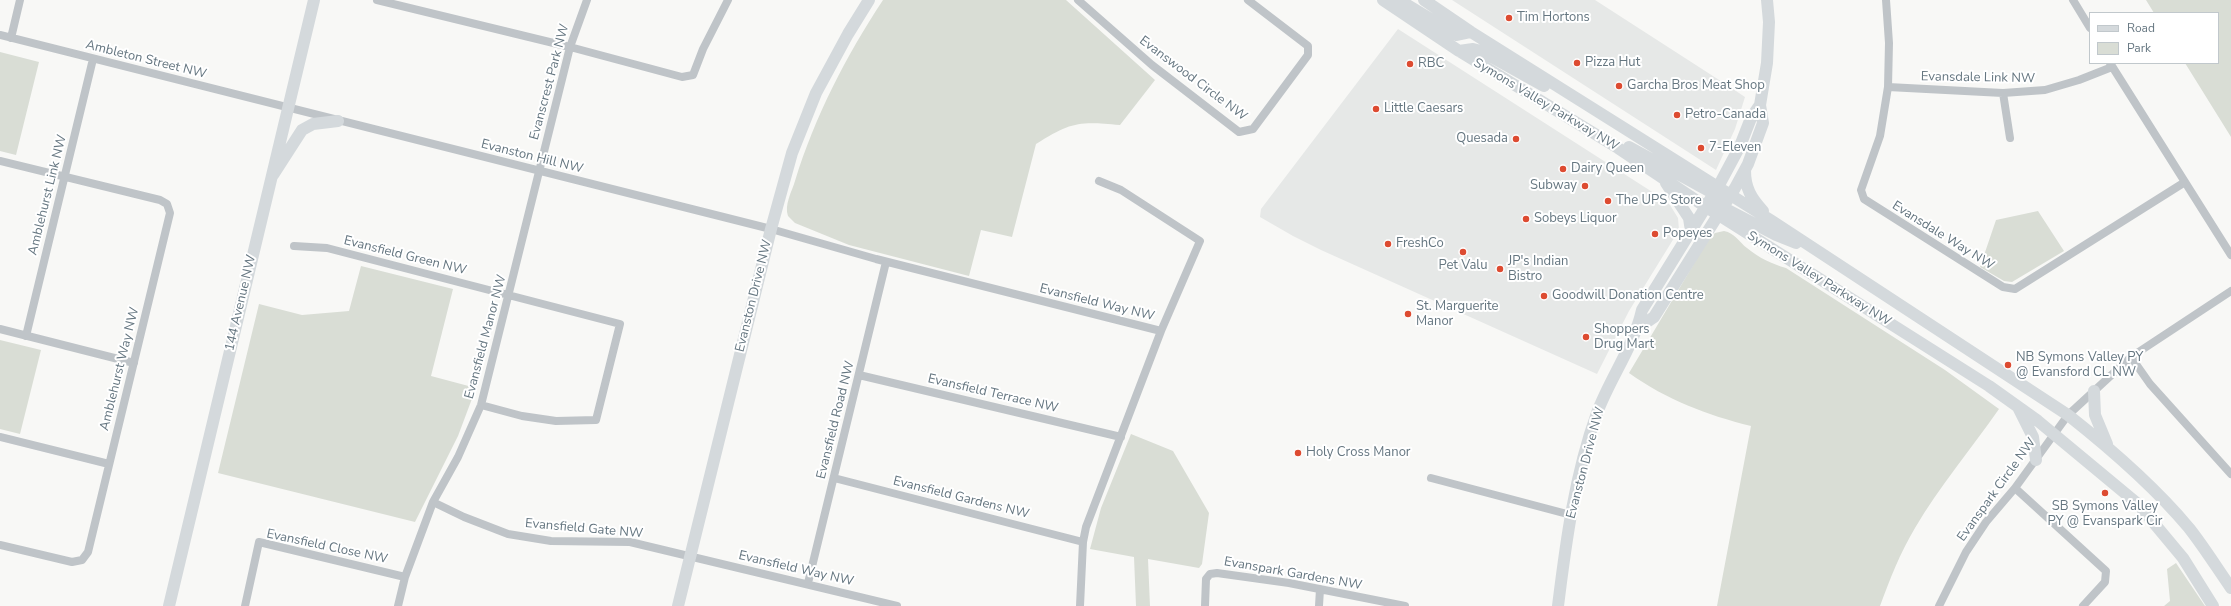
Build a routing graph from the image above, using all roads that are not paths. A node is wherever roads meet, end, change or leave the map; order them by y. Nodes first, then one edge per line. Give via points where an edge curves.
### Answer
1 (20, 0) edge
2 (314, 0) edge
3 (377, 0) edge
4 (586, 0) edge
5 (728, 0) edge
6 (869, 0) edge
7 (1078, 0) edge
8 (1248, 0) edge
9 (1383, 0) edge
10 (1399, 0) edge
11 (1424, 0) edge
12 (1767, 0) edge
13 (1886, 0) edge
14 (2073, 0) edge
15 (2089, 26) edge
16 (1471, 32) junction
17 (0, 35) edge
18 (11, 38) junction
19 (570, 47) junction
20 (1459, 51) junction
21 (93, 59) junction
22 (2111, 65) edge
23 (1888, 88) junction
24 (2003, 93) junction
25 (1760, 105) junction
26 (287, 107) junction
27 (1594, 108) junction
28 (338, 121) junction
29 (2010, 138) dead end
30 (1618, 148) junction
31 (0, 161) edge
32 (1745, 170) junction
33 (540, 171) junction
34 (65, 177) junction
35 (1663, 179) junction
36 (269, 181) junction
37 (1099, 181) dead end
38 (2184, 182) junction
39 (1716, 191) junction
40 (1731, 195) junction
41 (1706, 207) junction
42 (1720, 211) junction
43 (1772, 221) junction
44 (771, 229) junction
45 (1691, 231) junction
46 (294, 246) dead end
47 (1812, 249) junction
48 (2231, 255) edge
49 (886, 262) junction
50 (2231, 291) edge
51 (510, 294) junction
52 (1638, 328) junction
53 (0, 329) edge
54 (1161, 331) junction
55 (26, 336) junction
56 (2131, 357) junction
57 (134, 363) junction
58 (859, 375) junction
59 (2094, 391) junction
60 (480, 406) junction
61 (2017, 406) junction
62 (2068, 415) junction
63 (2054, 433) junction
64 (0, 437) edge
65 (1121, 437) junction
66 (2108, 446) junction
67 (2036, 460) junction
68 (109, 464) junction
69 (2231, 474) edge
70 (834, 478) junction
71 (1430, 478) dead end
72 (2016, 488) junction
73 (433, 502) junction
74 (1571, 515) junction
75 (1082, 542) junction
76 (0, 545) edge
77 (690, 556) junction
78 (405, 577) junction
79 (808, 584) junction
80 (2231, 588) edge
81 (1320, 589) junction
82 (169, 606) edge
83 (245, 606) edge
84 (398, 606) edge
85 (678, 606) edge
86 (897, 606) edge
87 (1080, 606) edge
88 (1205, 606) edge
89 (1319, 606) edge
90 (1405, 606) edge
91 (1558, 606) edge
92 (1939, 606) edge
93 (2083, 606) edge
94 (2213, 606) edge

1 - 18 street
2 - 26 main road, 144 Avenue NW
3 - 19 street
4 - 19 street, Evanscrest Park NW
5 - 19 street via 693,75 671,74
6 - 44 main road, Evanston Drive NW via 816,93 792,153
7 - 8 street, Evanswood Circle NW via 1152,65 1239,132 1253,129 1308,55 1308,46
9 - 20 main road, Symons Valley Parkway NW
10 - 16 main road via 1457,35
11 - 16 main road, Symons Valley Parkway NW
12 - 25 main road via 1767,63
13 - 23 street, Evansdale Way NW via 1889,43
14 - 15 street
16 - 27 main road, Symons Valley Parkway NW
17 - 18 street, Ambleton Street NW
18 - 21 street, Ambleton Street NW
19 - 33 street, Evanscrest Park NW
20 - 27 main road via 1481,51 1565,97
20 - 30 main road, Symons Valley Parkway NW
21 - 26 street, Ambleton Street NW
21 - 34 street, Amblehurst Link NW
22 - 24 street, Evansdale Link NW via 2079,80 2045,90
22 - 38 street
23 - 24 street, Evansdale Link NW
23 - 38 street, Evansdale Way NW via 1880,136 1861,190 1864,199 2009,289 2015,289
24 - 29 street
25 - 32 main road, Evanston Drive NW via 1763,124
25 - 39 main road, Evanston Drive NW via 1751,118 1740,146
26 - 28 street, Evanston Hill NW
26 - 36 main road, 144 Avenue NW
27 - 39 main road, Symons Valley Parkway NW
28 - 33 street, Evanston Hill NW
28 - 36 main road via 313,124 302,130
30 - 35 main road, Symons Valley Parkway NW
30 - 39 main road via 1628,147
31 - 34 street
32 - 40 main road, Evanston Drive NW
32 - 43 main road via 1747,190
33 - 44 street, Evanston Hill NW
33 - 51 street, Evansfield Manor NW
34 - 55 street, Amblehurst Link NW
34 - 57 street, Amblehurst Way NW via 160,200 170,209 170,219
35 - 41 main road, Symons Valley Parkway NW
35 - 45 main road via 1687,215
36 - 82 main road, 144 Avenue NW
37 - 54 street via 1121,190 1200,241
38 - 48 street
39 - 40 main road via 1720,197
39 - 41 main road, Evanston Drive NW
40 - 42 main road, Evanston Drive NW
40 - 43 main road, Symons Valley Parkway NW
41 - 42 main road, Symons Valley Parkway NW
41 - 45 main road, Evanston Drive NW
42 - 47 main road
42 - 52 main road, Evanston Drive NW via 1654,317
42 - 61 main road, Symons Valley Parkway NW
43 - 47 main road, Symons Valley Parkway NW
44 - 49 street, Evansfield Way NW
44 - 77 main road, Evanston Drive NW
45 - 52 main road, Evanston Drive NW via 1642,310
46 - 51 street, Evansfield Green NW via 328,248
47 - 62 main road, Symons Valley Parkway NW
49 - 54 street, Evansfield Way NW
49 - 58 street, Evansfield Road NW
50 - 56 street, Evanspark Circle NW
51 - 60 street, Evansfield Manor NW
51 - 60 street, Evansfield Green NW via 620,324 596,420 556,421
52 - 74 main road, Evanston Drive NW via 1598,411
53 - 55 street
54 - 65 street, Evansfield Way NW
55 - 57 street
56 - 59 street, Evanspark Circle NW
56 - 69 street via 2150,384
57 - 68 street, Amblehurst Way NW
58 - 65 street, Evansfield Terrace NW
58 - 70 street, Evansfield Road NW
59 - 62 street, Evanspark Circle NW
59 - 66 main road via 2097,420
60 - 73 street, Evansfield Manor NW via 458,457
61 - 63 main road, Symons Valley Parkway NW
61 - 67 main road via 2033,438
62 - 63 street, Evanspark Circle NW
62 - 66 main road, Symons Valley Parkway NW
63 - 67 street, Evanspark Circle NW
63 - 94 main road, Symons Valley Parkway NW via 2138,504 2183,558
64 - 68 street
65 - 75 street, Evansfield Way NW via 1093,505
66 - 80 main road, Symons Valley Parkway NW via 2189,528
67 - 72 street, Evanspark Circle NW
68 - 76 street, Amblehurst Way NW via 88,552 82,560 66,562
70 - 75 street, Evansfield Gardens NW
70 - 79 street, Evansfield Road NW
71 - 74 street
72 - 92 street, Evanspark Circle NW via 1986,522 1966,552
72 - 93 street via 2106,571 2105,582
73 - 77 street, Evansfield Gate NW via 508,534 551,541 630,542
73 - 78 street
74 - 91 main road, Evanston Drive NW
75 - 87 street, Evansfield Way NW
77 - 79 street, Evansfield Way NW
77 - 85 main road, Evanston Drive NW
78 - 83 street, Evansfield Close NW via 259,542
78 - 84 street
79 - 86 street, Evansfield Way NW
81 - 88 street, Evanspark Gardens NW via 1210,574 1206,580
81 - 89 street
81 - 90 street, Evanspark Gardens NW

